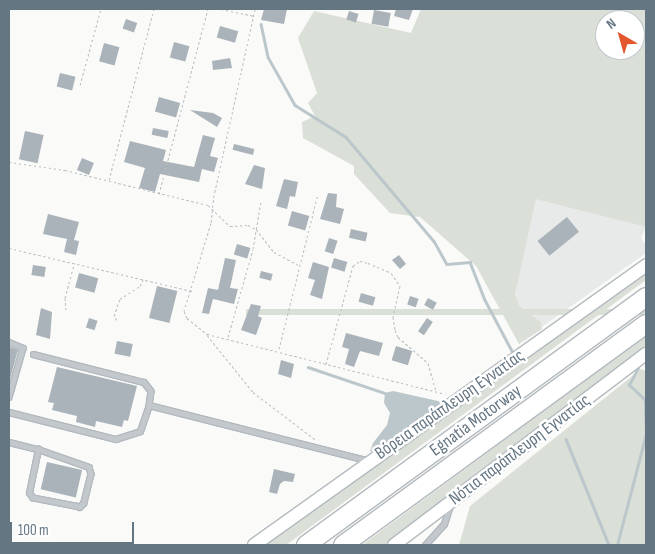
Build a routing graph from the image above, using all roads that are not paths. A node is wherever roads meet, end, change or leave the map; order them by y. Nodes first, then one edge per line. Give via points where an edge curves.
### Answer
1 (646, 265) edge
2 (646, 297) edge
3 (646, 324) edge
4 (9, 342) edge
5 (33, 354) dead end
6 (646, 354) edge
7 (9, 397) edge
8 (148, 405) junction
9 (9, 412) edge
10 (9, 442) edge
11 (38, 449) junction
12 (368, 461) junction
13 (451, 503) junction
14 (254, 545) edge
15 (306, 545) edge
16 (343, 545) edge
17 (394, 545) edge
18 (425, 545) edge

1 - 12 street, Βόρεια παράπλευρη Εγνατίας
2 - 15 highway, Egnatia Motorway
3 - 16 highway, Egnatia Motorway
4 - 7 lane via 23,348
5 - 8 lane via 144,382 151,391
6 - 13 street, Νότια παράπλευρη Εγνατίας
8 - 9 lane via 140,431 116,439
8 - 12 lane
10 - 11 lane
11 - 11 lane via 89,467 92,474 80,507 33,498 29,493
12 - 14 street, Βόρεια παράπλευρη Εγνατίας
13 - 17 street, Νότια παράπλευρη Εγνατίας
13 - 18 lane via 444,524

